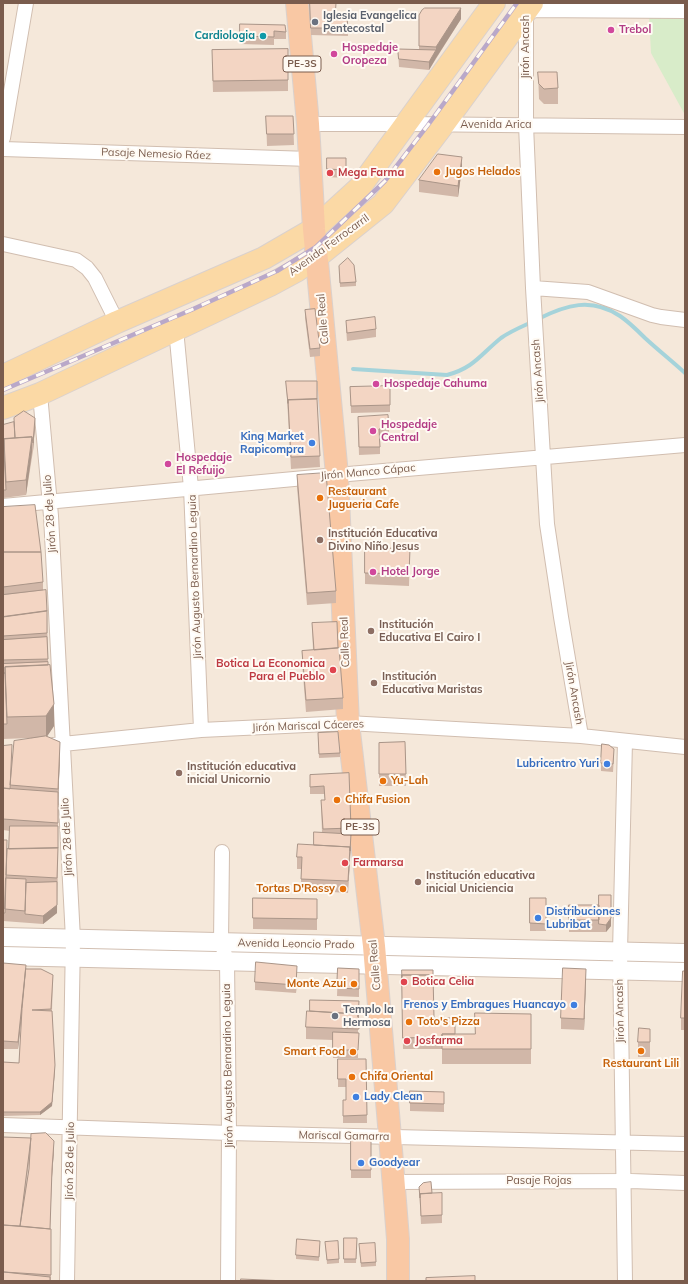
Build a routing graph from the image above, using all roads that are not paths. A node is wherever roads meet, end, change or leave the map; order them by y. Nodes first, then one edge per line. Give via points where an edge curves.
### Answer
1 (26, 3) edge
2 (297, 3) edge
3 (494, 3) edge
4 (528, 5) edge
5 (685, 11) edge
6 (308, 124) junction
7 (407, 124) junction
8 (443, 125) junction
9 (526, 125) junction
10 (685, 127) edge
11 (3, 138) edge
12 (3, 149) edge
13 (310, 159) junction
14 (314, 229) junction
15 (3, 244) edge
16 (316, 257) junction
17 (533, 288) junction
18 (685, 320) edge
19 (117, 322) junction
20 (176, 329) junction
21 (3, 376) edge
22 (40, 394) junction
23 (3, 408) edge
24 (685, 445) edge
25 (544, 458) junction
26 (337, 474) junction
27 (191, 488) junction
28 (50, 502) junction
29 (3, 506) edge
30 (348, 723) junction
31 (201, 730) junction
32 (581, 736) junction
33 (625, 741) junction
34 (62, 745) junction
35 (40, 746) edge
36 (685, 747) edge
37 (222, 852) dead end
38 (3, 937) edge
39 (73, 939) junction
40 (221, 942) junction
41 (620, 952) junction
42 (685, 953) edge
43 (374, 955) junction
44 (3, 956) edge
45 (73, 957) junction
46 (227, 961) junction
47 (620, 970) junction
48 (685, 972) edge
49 (3, 1125) edge
50 (70, 1127) junction
51 (229, 1133) junction
52 (390, 1137) junction
53 (622, 1142) junction
54 (685, 1144) edge
55 (623, 1181) junction
56 (394, 1182) junction
57 (685, 1183) edge
58 (67, 1281) edge
59 (228, 1281) edge
60 (398, 1281) edge
61 (625, 1281) edge

1 - 11 street
2 - 6 highway, Calle Real / PE-3S
3 - 7 main road, Avenida Ferrocarril
4 - 5 street
4 - 8 main road, Avenida Ferrocarril
4 - 9 street, Jirón Ancash
6 - 7 street, Avenida Arica
6 - 13 highway, Calle Real / PE-3S
7 - 8 street, Avenida Arica
7 - 14 main road, Avenida Ferrocarril via 360,187
8 - 9 street, Avenida Arica
8 - 16 main road, Avenida Ferrocarril via 383,204
9 - 10 street, Avenida Arica
9 - 17 street, Jirón Ancash
12 - 13 street, Pasaje Nemesio Ráez
13 - 14 highway, Calle Real / PE-3S
14 - 16 highway, Calle Real / PE-3S
14 - 19 main road, Avenida Ferrocarril via 264,258
15 - 19 street via 76,260 95,278
16 - 20 main road, Avenida Ferrocarril via 270,285
16 - 26 highway, Calle Real / PE-3S
17 - 18 street via 588,292 652,315
17 - 25 street, Jirón Ancash
19 - 21 main road, Avenida Ferrocarril
20 - 22 main road, Avenida Ferrocarril
20 - 27 street, Jirón Augusto Bernardino Leguia
22 - 23 main road, Avenida Ferrocarril
22 - 28 street, Jirón 28 de Julio
24 - 25 street, Jirón Manco Cápac
25 - 26 street, Jirón Manco Cápac
25 - 32 street, Jirón Ancash via 547,524
26 - 27 street, Jirón Manco Cápac
26 - 30 highway, Calle Real / PE-3S
27 - 28 street, Jirón Manco Cápac
27 - 31 street, Jirón Augusto Bernardino Leguia
28 - 29 street, Jirón Manco Cápac
28 - 34 street, Jirón 28 de Julio
30 - 31 street, Jirón Mariscal Cáceres
30 - 32 street, Jirón Mariscal Cáceres
30 - 43 highway, Calle Real / PE-3S
31 - 34 street, Jirón Mariscal Cáceres
32 - 33 street, Jirón Mariscal Cáceres
33 - 36 street, Jirón Mariscal Cáceres
33 - 41 street, Jirón Ancash
34 - 35 street, Jirón Mariscal Cáceres
34 - 39 street, Jirón 28 de Julio
37 - 40 street, Jirón Augusto Bernardino Leguia
38 - 39 street, Avenida Leoncio Prado
39 - 40 street, Avenida Leoncio Prado
39 - 45 street, Jirón 28 de Julio
40 - 43 street, Avenida Leoncio Prado
40 - 46 street, Jirón Augusto Bernardino Leguia
41 - 42 street, Avenida Leoncio Prado
41 - 43 street, Avenida Leoncio Prado
41 - 47 street, Jirón Ancash
43 - 46 street, Avenida Leoncio Prado
43 - 47 street, Avenida Leoncio Prado
43 - 52 highway, Calle Real / PE-3S
44 - 45 street, Avenida Leoncio Prado
45 - 46 street, Avenida Leoncio Prado
45 - 50 street, Jirón 28 de Julio
46 - 51 street, Jirón Augusto Bernardino Leguia
47 - 48 street, Avenida Leoncio Prado
47 - 53 street, Jirón Ancash
49 - 50 street, Mariscal Gamarra
50 - 51 street, Mariscal Gamarra
50 - 58 street, Jirón 28 de Julio
51 - 52 street, Mariscal Gamarra
51 - 59 street, Jirón Augusto Bernardino Leguia
52 - 53 street, Mariscal Gamarra
52 - 56 highway, Calle Real / PE-3S
53 - 54 street, Mariscal Gamarra
53 - 55 street, Jirón Ancash
55 - 56 street, Pasaje Rojas
55 - 57 street, Pasaje Rojas
55 - 61 street, Jirón Ancash
56 - 60 highway, Calle Real / PE-3S

